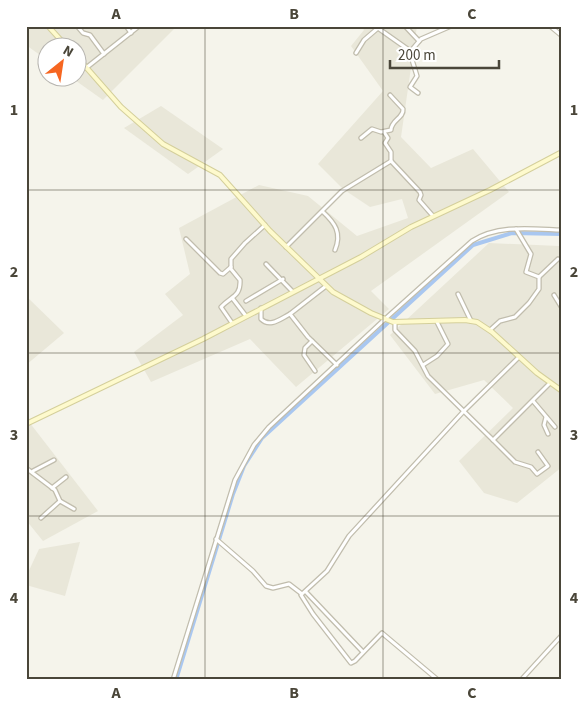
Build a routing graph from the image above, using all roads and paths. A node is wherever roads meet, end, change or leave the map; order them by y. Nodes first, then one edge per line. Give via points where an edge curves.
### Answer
1 (48, 26) edge
2 (77, 26) edge
3 (126, 26) edge
4 (139, 26) edge
5 (406, 26) edge
6 (451, 26) edge
7 (550, 26) edge
8 (376, 27) edge
9 (131, 33) junction
10 (562, 36) edge
11 (59, 38) edge
12 (419, 42) junction
13 (410, 52) junction
14 (356, 53) dead end
15 (104, 54) junction
16 (88, 66) edge
17 (88, 70) edge
18 (418, 93) dead end
19 (390, 95) dead end
20 (384, 131) junction
21 (362, 138) dead end
22 (562, 152) edge
23 (391, 161) junction
24 (323, 212) junction
25 (434, 216) junction
26 (265, 225) junction
27 (516, 230) junction
28 (562, 230) edge
29 (186, 239) dead end
30 (286, 247) junction
31 (334, 250) dead end
32 (558, 259) dead end
33 (266, 264) dead end
34 (231, 266) junction
35 (539, 277) junction
36 (317, 278) junction
37 (283, 279) junction
38 (326, 286) junction
39 (292, 291) junction
40 (458, 294) dead end
41 (554, 295) dead end
42 (232, 299) junction
43 (246, 301) dead end
44 (261, 308) junction
45 (562, 308) edge
46 (290, 314) junction
47 (246, 316) junction
48 (386, 319) junction
49 (471, 321) junction
50 (394, 322) junction
51 (437, 322) junction
52 (232, 323) junction
53 (490, 330) junction
54 (312, 340) junction
55 (519, 357) junction
56 (337, 365) junction
57 (423, 365) junction
58 (315, 371) dead end
59 (550, 383) junction
60 (562, 391) edge
61 (533, 401) junction
62 (463, 412) junction
63 (546, 416) junction
64 (26, 424) edge
65 (555, 427) dead end
66 (548, 434) dead end
67 (493, 440) junction
68 (538, 452) dead end
69 (54, 460) dead end
70 (26, 468) edge
71 (33, 471) junction
72 (66, 478) dead end
73 (51, 488) junction
74 (60, 501) junction
75 (74, 509) dead end
76 (41, 518) dead end
77 (216, 540) junction
78 (306, 592) junction
79 (300, 594) junction
80 (562, 634) edge
81 (363, 652) junction
82 (173, 680) edge
83 (438, 680) edge
84 (521, 680) edge

1 - 11 street
2 - 15 street
3 - 9 street
4 - 9 street
5 - 12 street
6 - 12 street
7 - 10 street
8 - 13 street
8 - 14 street
9 - 15 street
12 - 13 street
13 - 18 street via 417,76 410,86
15 - 16 street
17 - 26 street via 121,107 163,144 220,175
19 - 20 street via 404,112 391,130
20 - 21 street via 372,129
20 - 23 street
22 - 25 street
23 - 24 street via 346,188
23 - 25 street via 421,193 420,201
24 - 30 street
24 - 31 street via 338,228
25 - 36 street
26 - 30 street
26 - 34 street via 232,258
27 - 28 street
27 - 35 street via 531,254 526,272
27 - 48 street via 492,233 472,241
29 - 34 street via 220,273
30 - 36 street
32 - 35 street
33 - 37 street
34 - 42 street via 240,282 238,294
35 - 53 street via 539,289 529,303 517,315 500,321
36 - 38 street
36 - 39 street
37 - 39 street
37 - 43 street
38 - 46 street
38 - 48 street via 346,300
39 - 44 street
40 - 49 street
41 - 45 street
42 - 47 street
42 - 52 street via 220,307
44 - 46 street via 261,319 267,323 272,324
44 - 47 street
46 - 54 street
47 - 52 street
48 - 50 street
48 - 56 street
49 - 51 street
49 - 53 street
50 - 51 street
50 - 57 street via 394,330
51 - 57 street via 448,344
52 - 64 street
53 - 55 street
54 - 56 street
54 - 58 street via 304,355
55 - 59 street
55 - 62 street
56 - 77 street via 254,445 235,480
57 - 62 street via 428,376
59 - 60 street
59 - 61 street
61 - 63 street
61 - 67 street
62 - 67 street
62 - 78 street via 349,536 331,566
63 - 65 street
63 - 66 street via 544,424
67 - 68 street via 514,462 531,467 537,474 548,466
69 - 71 street
70 - 71 street
71 - 73 street
72 - 73 street
73 - 74 street
74 - 75 street
74 - 76 street
77 - 79 street via 266,586 273,588 289,584
77 - 82 street
78 - 79 street
78 - 81 street
79 - 81 street via 349,662 353,663
80 - 84 street
81 - 83 street via 382,633

